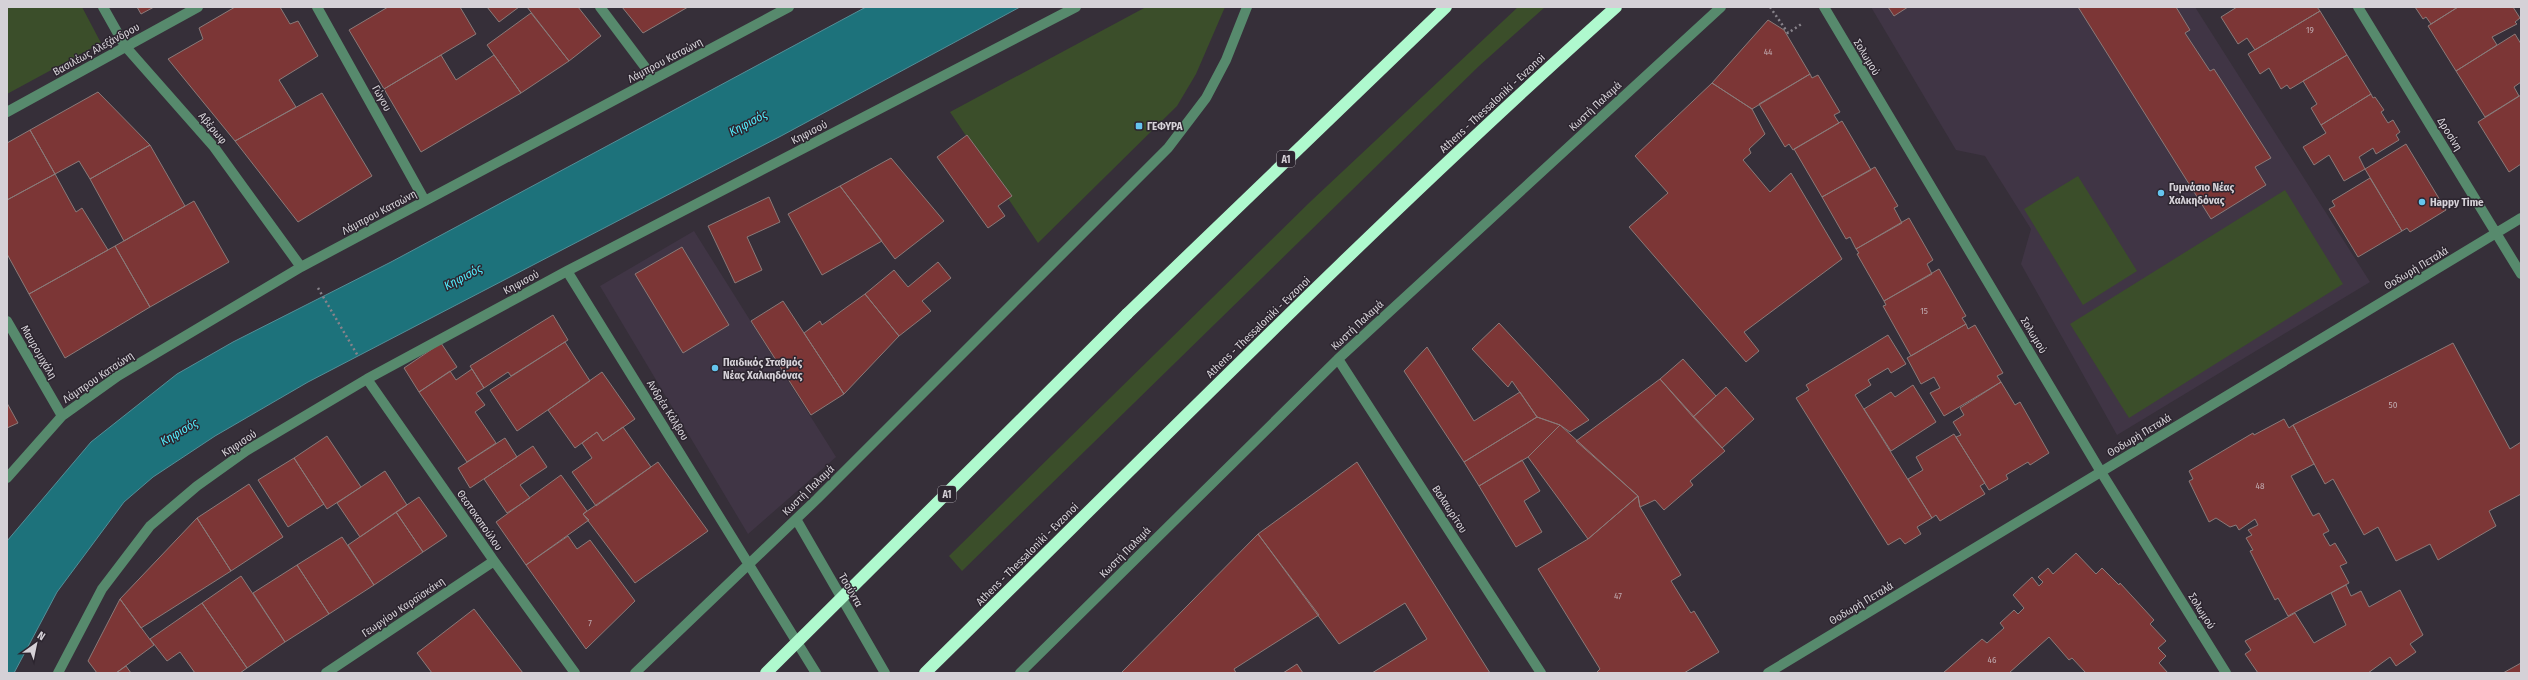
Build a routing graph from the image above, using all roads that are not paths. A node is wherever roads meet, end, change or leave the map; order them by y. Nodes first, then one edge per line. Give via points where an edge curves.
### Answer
1 (103, 7) edge
2 (198, 7) edge
3 (317, 7) edge
4 (600, 7) edge
5 (789, 7) edge
6 (1076, 7) edge
7 (1247, 7) edge
8 (1446, 7) edge
9 (1616, 7) edge
10 (1721, 7) edge
11 (1824, 7) edge
12 (2358, 7) edge
13 (125, 46) junction
14 (654, 79) junction
15 (7, 112) edge
16 (425, 201) junction
17 (2521, 218) edge
18 (2497, 233) junction
19 (302, 267) junction
20 (567, 271) junction
21 (2521, 274) edge
22 (7, 321) edge
23 (1338, 359) junction
24 (367, 379) junction
25 (62, 416) junction
26 (2101, 472) junction
27 (7, 478) edge
28 (796, 519) junction
29 (494, 561) junction
30 (749, 563) junction
31 (58, 673) edge
32 (326, 673) edge
33 (576, 673) edge
34 (635, 673) edge
35 (766, 673) edge
36 (816, 673) edge
37 (885, 673) edge
38 (925, 673) edge
39 (1020, 673) edge
40 (1541, 673) edge
41 (1768, 673) edge
42 (2226, 673) edge

1 - 13 street, Αβέρωφ
2 - 13 street, Βασιλέως Αλεξάνδρου
3 - 16 street, Γώγου
4 - 14 street
5 - 14 street, Λάμπρου Κατσώνη
6 - 20 street, Κηφισού
7 - 28 street, Κωστή Παλαμά via 1226,60 1206,98 1168,148
8 - 35 highway, Α1, bridge via 1127,314
9 - 38 highway, Athens - Thessaloniki - Evzonoi via 1512,100
10 - 23 street, Κωστή Παλαμά
11 - 26 street, Σολωμού
12 - 18 street, Δροσίνη
13 - 15 street, Βασιλέως Αλεξάνδρου
13 - 19 street, Αβέρωφ via 214,146
14 - 16 street, Λάμπρου Κατσώνη
16 - 19 street, Λάμπρου Κατσώνη
17 - 18 street, Θοδωρή Πεταλά
18 - 21 street, Δροσίνη
18 - 26 street, Θοδωρή Πεταλά
19 - 25 street, Λάμπρου Κατσώνη via 118,376
20 - 24 street, Κηφισού
20 - 30 street, Ανδρέα Κάλβου
22 - 25 street, Μαυρομιχάλη
23 - 39 street, Κωστή Παλαμά
23 - 40 street, Βαλαωρίτου
24 - 29 street, Θεοτοκοπούλου
24 - 31 street, Κηφισού via 246,451 196,486 150,526 102,589
25 - 27 street, Λάμπρου Κατσώνη
26 - 41 street, Θοδωρή Πεταλά
26 - 42 street, Σολωμού
28 - 30 street, Κωστή Παλαμά
28 - 37 street, Τσούντα
29 - 32 street, Γεωργίου Καραϊσκάκη
29 - 33 street, Θεοτοκοπούλου
30 - 34 street, Κωστή Παλαμά
30 - 36 street

